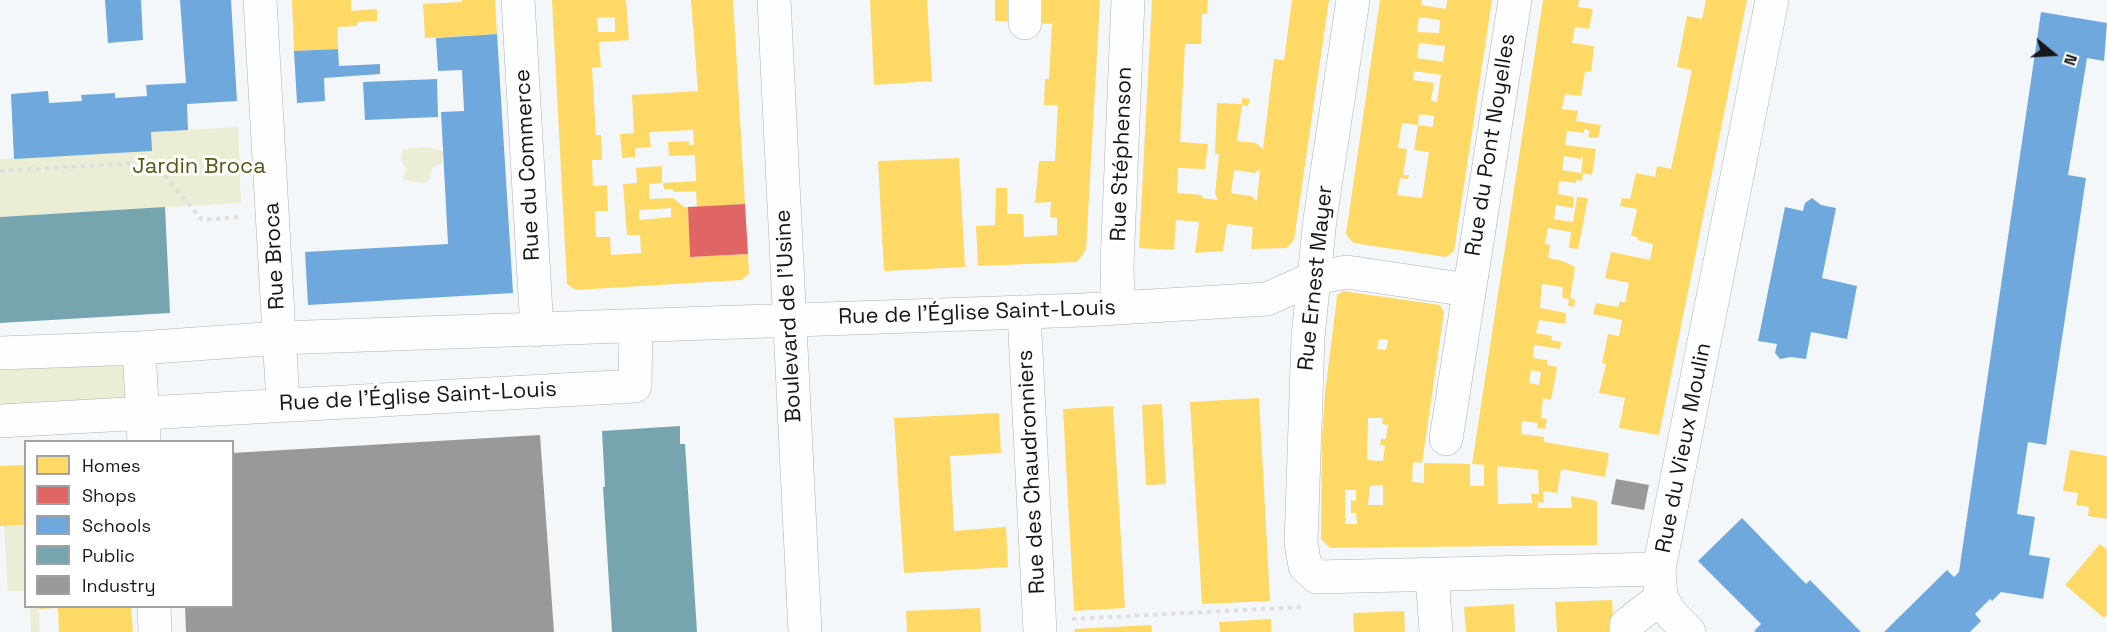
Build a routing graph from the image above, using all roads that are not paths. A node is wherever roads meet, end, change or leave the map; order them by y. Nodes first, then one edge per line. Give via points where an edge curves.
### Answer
1 (260, 0) edge
2 (518, 0) edge
3 (774, 0) edge
4 (1128, 0) edge
5 (1353, 0) edge
6 (1515, 0) edge
7 (1772, 0) edge
8 (1314, 278) junction
9 (1468, 290) junction
10 (1118, 308) junction
11 (1024, 312) junction
12 (789, 321) junction
13 (636, 327) junction
14 (537, 330) junction
15 (279, 338) junction
16 (139, 348) junction
17 (0, 353) edge
18 (283, 404) junction
19 (0, 421) edge
20 (144, 427) edge
21 (1446, 440) dead end
22 (1302, 558) joint
23 (1432, 575) junction
24 (1660, 584) junction
25 (154, 608) edge
26 (1040, 626) edge
27 (155, 632) edge
28 (805, 632) edge
29 (1436, 632) edge
30 (1626, 632) edge
31 (1689, 632) edge

1 - 15 street, Rue Broca
2 - 14 street, Rue du Commerce
3 - 12 street, Boulevard de l'Usine
4 - 10 street, Rue Stéphenson
5 - 8 street, Rue Ernest Mayer
6 - 9 street, Rue du Pont Noyelles
7 - 24 street, Rue du Vieux Moulin
8 - 9 street via 1347,272
8 - 10 street, Rue de l'Église Saint-Louis via 1267,299
8 - 22 street, Rue Ernest Mayer via 1305,400
9 - 21 street, Rue du Pont Noyelles
10 - 11 street, Rue de l'Église Saint-Louis
11 - 12 street, Rue de l'Église Saint-Louis
11 - 26 street, Rue des Chaudronniers
12 - 13 street, Rue de l'Église Saint-Louis
12 - 28 street, Boulevard de l'Usine
13 - 14 street, Rue de l'Église Saint-Louis
13 - 18 street, Rue de l'Église Saint-Louis via 635,386
14 - 15 street, Rue de l'Église Saint-Louis
15 - 16 street, Rue de l'Église Saint-Louis
15 - 18 street, Rue Broca
16 - 17 street, Rue de l'Église Saint-Louis
16 - 20 street
18 - 20 street, Rue de l'Église Saint-Louis
19 - 20 street, Rue de l'Église Saint-Louis
22 - 23 street, Rue du Vieux Moulin via 1317,577
23 - 24 street, Rue du Vieux Moulin
23 - 29 street
24 - 30 street via 1626,625
24 - 31 street via 1672,615
25 - 27 street

